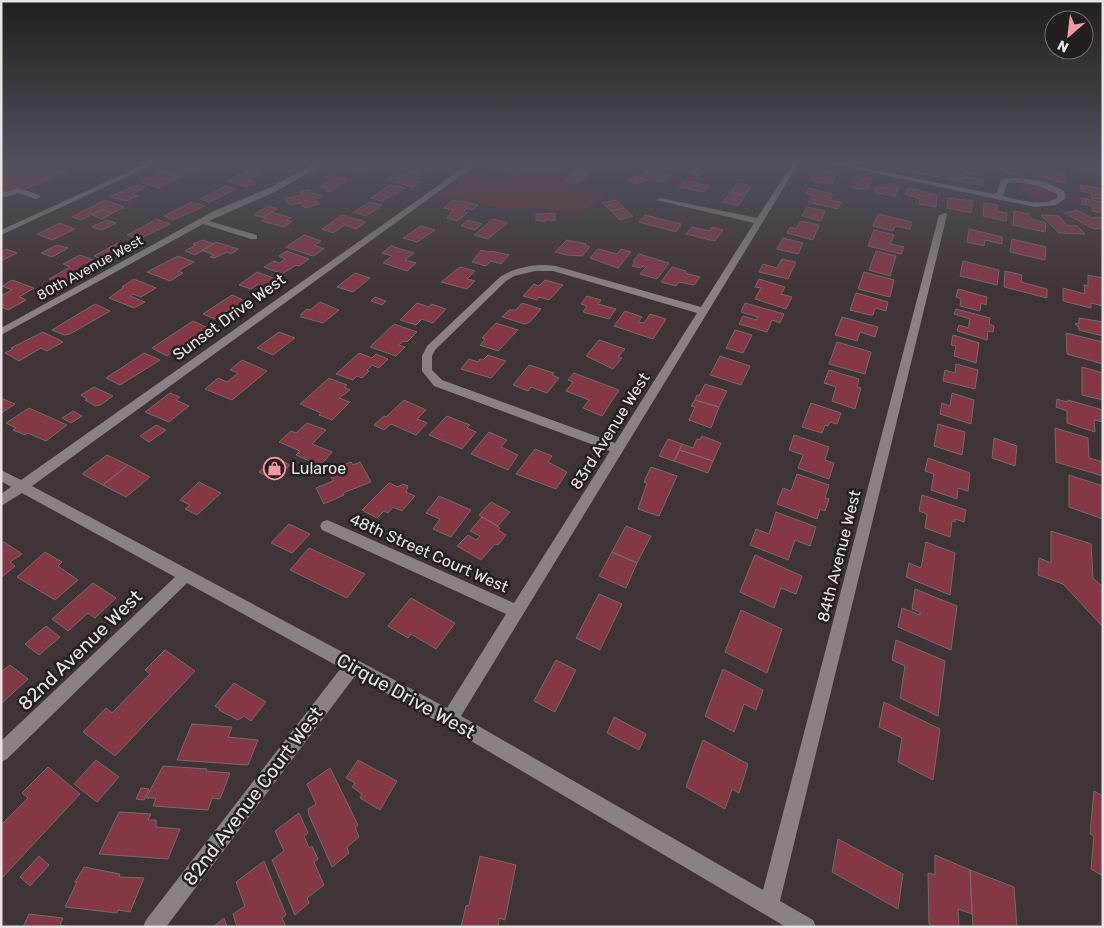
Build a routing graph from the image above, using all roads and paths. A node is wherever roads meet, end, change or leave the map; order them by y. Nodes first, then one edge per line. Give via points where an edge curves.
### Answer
1 (63, 204) edge
2 (237, 204) edge
3 (415, 204) edge
4 (679, 204) edge
5 (770, 204) edge
6 (943, 215) dead end
7 (202, 221) junction
8 (759, 222) junction
9 (1, 233) edge
10 (254, 237) dead end
11 (703, 311) junction
12 (1, 332) edge
13 (618, 449) junction
14 (1, 475) edge
15 (22, 486) junction
16 (1, 501) edge
17 (327, 526) dead end
18 (186, 575) junction
19 (517, 612) junction
20 (352, 666) junction
21 (450, 719) junction
22 (1, 753) edge
23 (769, 905) junction
24 (153, 927) edge
25 (806, 927) edge

1 - 9 street
2 - 7 street, 80th Avenue West
3 - 15 street, Sunset Drive West
4 - 8 street
5 - 8 street, 83rd Avenue West
6 - 23 street, 84th Avenue West
7 - 10 street
7 - 12 street, 80th Avenue West
8 - 11 street, 83rd Avenue West
11 - 13 street, 83rd Avenue West
11 - 13 street via 553,268 524,269 503,279 431,348 425,364 431,378 448,388
13 - 19 street, 83rd Avenue West
14 - 15 street, Cirque Drive West
15 - 16 street, Sunset Drive West
15 - 18 street, Cirque Drive West
17 - 19 street, 48th Street Court West
18 - 20 street, Cirque Drive West
18 - 22 street, 82nd Avenue West
19 - 21 street, 83rd Avenue West
20 - 21 street, Cirque Drive West
20 - 24 street, 82nd Avenue Court West
21 - 23 street, Cirque Drive West
23 - 25 street, Cirque Drive West

